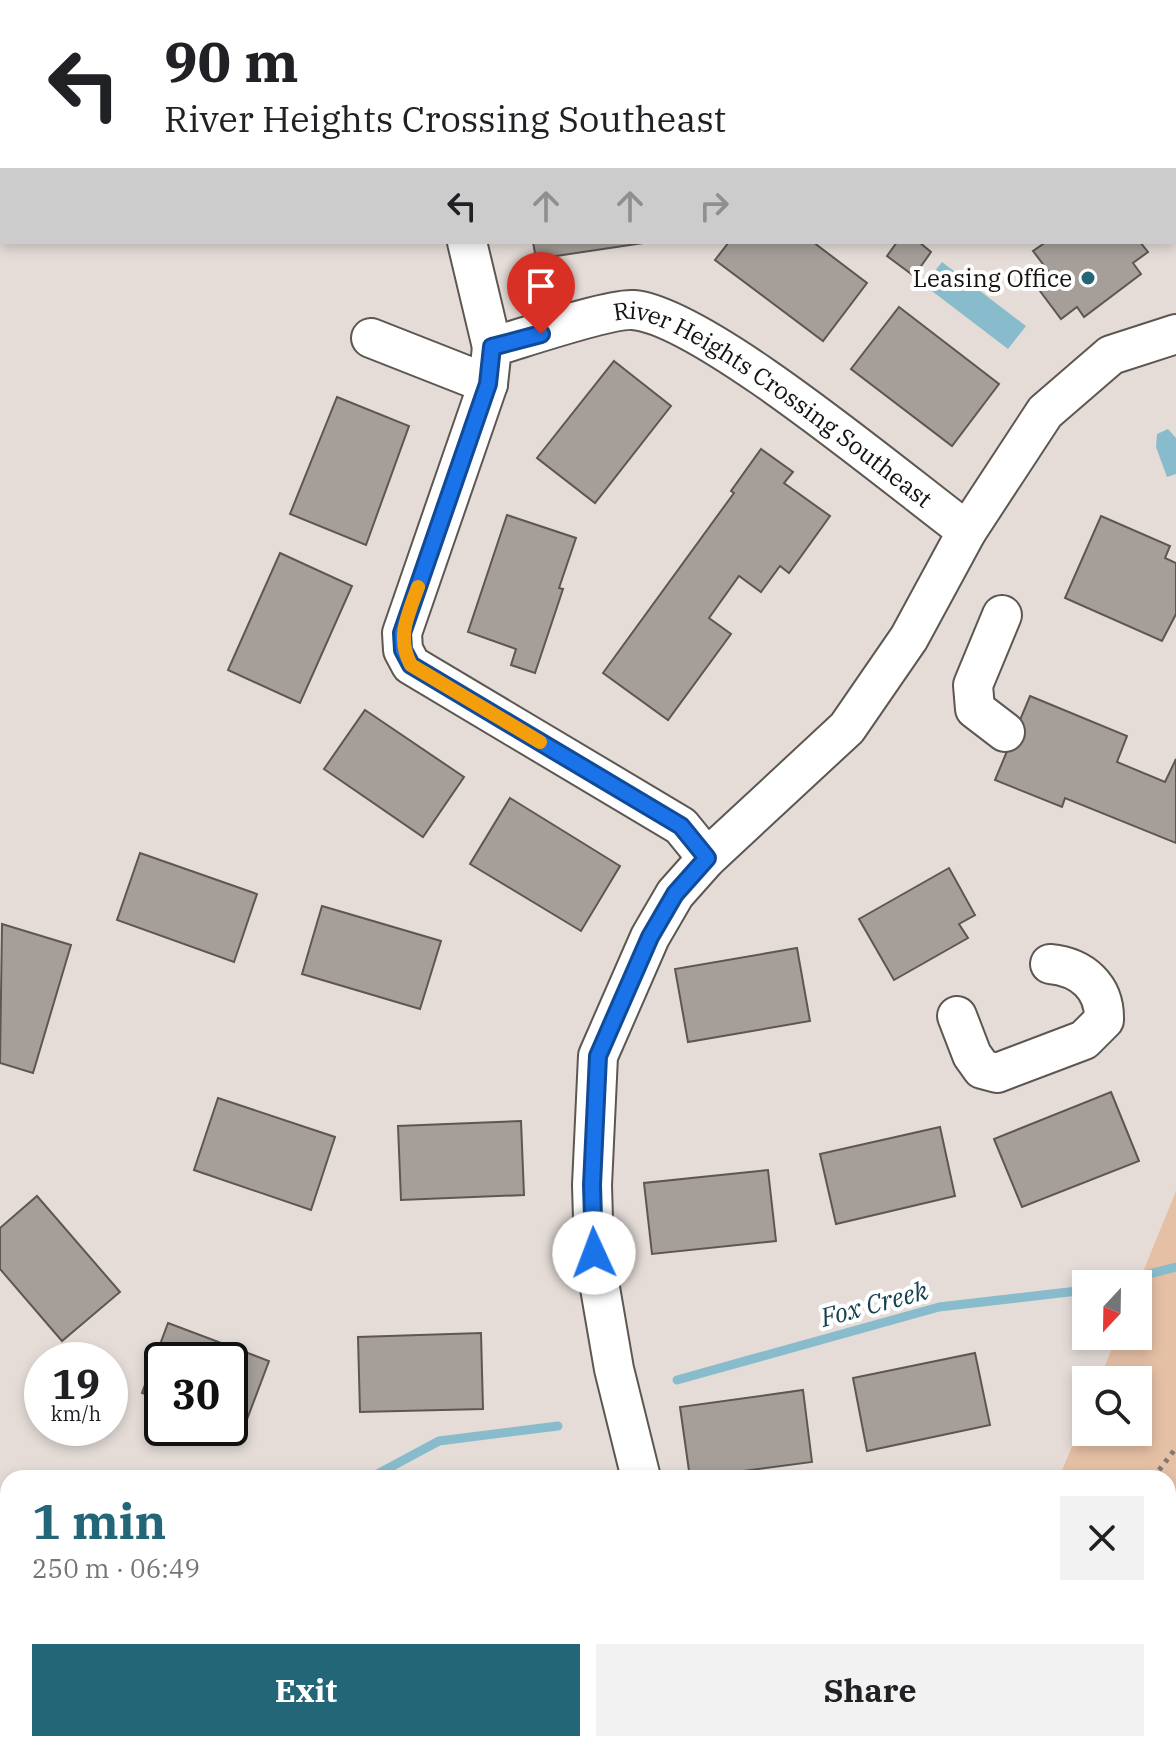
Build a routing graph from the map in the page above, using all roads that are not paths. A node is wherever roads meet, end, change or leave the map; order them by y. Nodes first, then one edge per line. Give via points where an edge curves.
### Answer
1 (467, 244) edge
2 (1176, 334) edge
3 (371, 338) dead end
4 (490, 366) junction
5 (967, 531) junction
6 (1002, 615) dead end
7 (1005, 732) dead end
8 (707, 858) junction
9 (1050, 964) dead end
10 (957, 1016) dead end
11 (639, 1470) edge

1 - 4 street
2 - 5 street via 1111,355 1065,393 1027,437
3 - 4 street
4 - 5 street, River Heights Crossing Southeast via 630,309 655,313 743,365
4 - 8 street via 402,633 403,650 411,665 681,826
5 - 8 street via 909,638 847,728
6 - 7 street via 973,685 975,709
8 - 11 street via 675,894 650,937 598,1056 594,1253
9 - 10 street via 1084,975 1105,1003 1104,1020 1084,1040 997,1073 982,1069 972,1055

